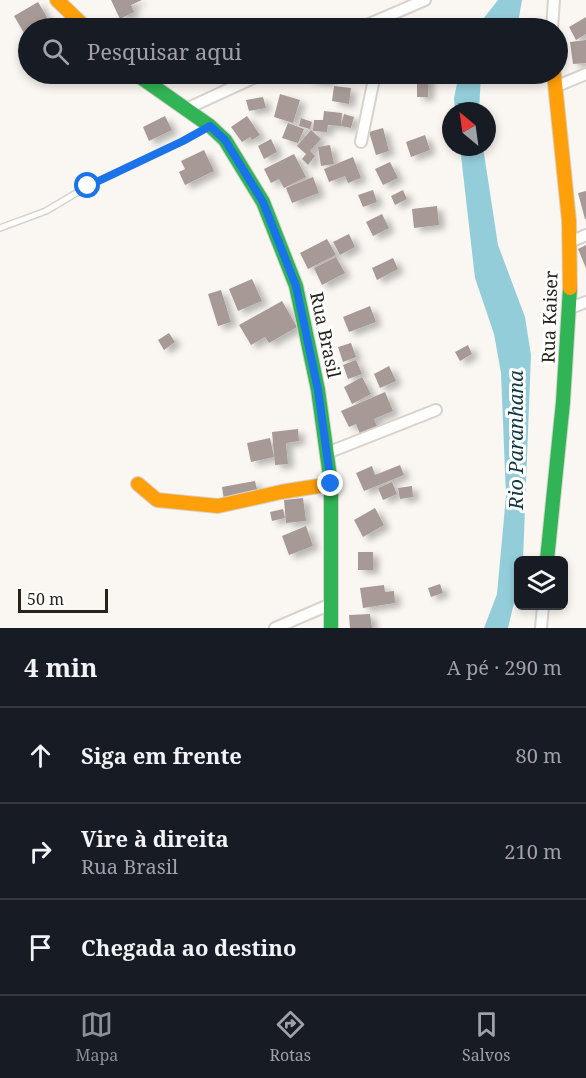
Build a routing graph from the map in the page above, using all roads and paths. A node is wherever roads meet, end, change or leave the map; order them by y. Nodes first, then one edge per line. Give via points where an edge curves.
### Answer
1 (57, 0) edge
2 (425, 0) edge
3 (554, 0) edge
4 (387, 16) joint
5 (76, 18) edge
6 (382, 18) edge
7 (553, 18) edge
8 (586, 74) edge
9 (568, 77) edge
10 (150, 84) edge
11 (240, 84) edge
12 (373, 84) edge
13 (555, 84) edge
14 (186, 109) junction
15 (210, 126) junction
16 (362, 142) dead end
17 (0, 228) edge
18 (586, 235) edge
19 (570, 242) junction
20 (586, 303) edge
21 (568, 309) junction
22 (436, 410) dead end
23 (327, 453) junction
24 (138, 484) dead end
25 (331, 484) junction
26 (548, 556) edge
27 (331, 604) junction
28 (543, 610) edge
29 (275, 628) edge
30 (331, 628) edge
31 (541, 628) edge

1 - 5 street
2 - 4 street
3 - 7 street
4 - 6 street
8 - 9 street
10 - 14 street, Rua Brasil
11 - 14 street
12 - 16 street
13 - 19 street, Rua Kaiser
14 - 15 street, Rua Brasil
15 - 17 lane via 46,211
15 - 23 street, Rua Brasil via 225,140 263,202 296,286
18 - 19 street
19 - 21 street, Rua Kaiser
20 - 21 street
21 - 26 street, Rua Kaiser via 562,430
22 - 23 street
23 - 25 street, Rua Brasil
24 - 25 street via 158,500 218,506
25 - 27 street, Rua Brasil
27 - 29 street
27 - 30 street, Rua Brasil
28 - 31 street

